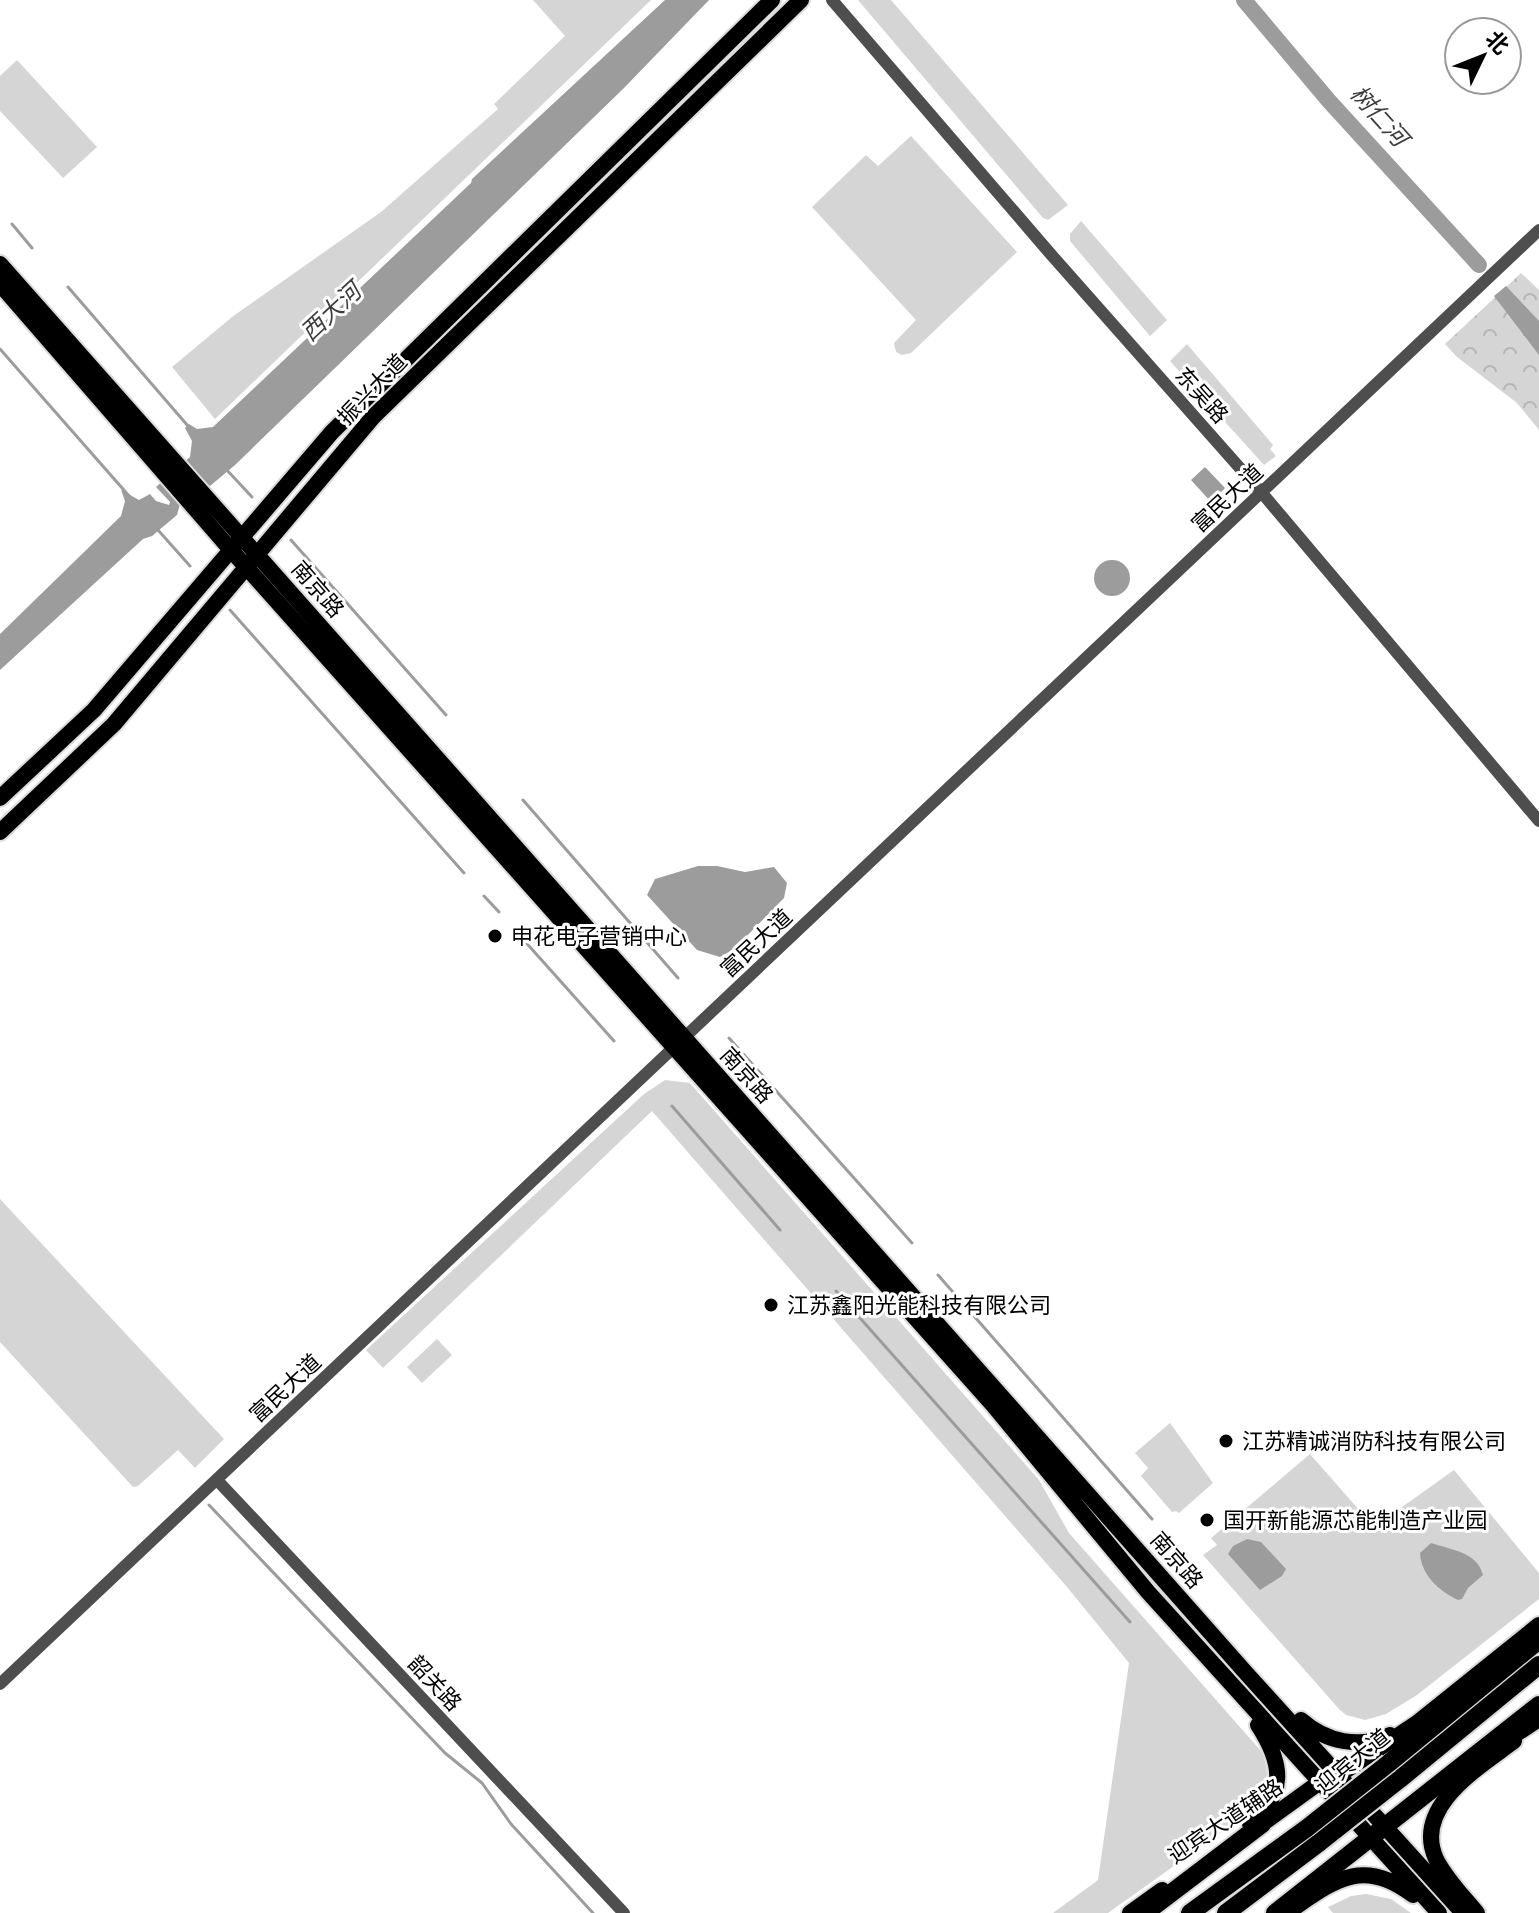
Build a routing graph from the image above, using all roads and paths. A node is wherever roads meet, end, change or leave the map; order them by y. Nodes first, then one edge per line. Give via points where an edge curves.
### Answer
1 (772, 0) edge
2 (801, 0) edge
3 (832, 0) edge
4 (1539, 230) edge
5 (0, 264) edge
6 (0, 284) edge
7 (164, 459) junction
8 (1262, 493) junction
9 (203, 504) junction
10 (243, 537) junction
11 (231, 550) junction
12 (258, 555) junction
13 (247, 568) junction
14 (0, 798) edge
15 (1539, 821) edge
16 (0, 832) edge
17 (680, 1043) junction
18 (217, 1480) junction
19 (1161, 1606) junction
20 (1539, 1625) edge
21 (1539, 1640) edge
22 (1539, 1665) edge
23 (1246, 1673) junction
24 (0, 1684) edge
25 (1539, 1705) edge
26 (1539, 1721) edge
27 (1417, 1723) junction
28 (1339, 1775) junction
29 (1320, 1782) junction
30 (1262, 1824) junction
31 (1388, 1828) junction
32 (1314, 1835) junction
33 (1373, 1840) junction
34 (1201, 1864) junction
35 (624, 1913) edge
36 (1130, 1913) edge
37 (1145, 1913) edge
38 (1190, 1913) edge
39 (1226, 1913) edge
40 (1275, 1913) edge
41 (1286, 1913) edge
42 (1429, 1913) edge
43 (1439, 1913) edge
44 (1463, 1913) edge
45 (1477, 1913) edge

1 - 10 main road, 振兴大道 via 384,378
2 - 12 main road, 振兴大道 via 373,417
3 - 8 street, 东吴路
4 - 8 street, 富民大道
5 - 7 main road, 南京路
6 - 7 main road, 南京路
7 - 9 main road, 南京路
8 - 15 street, 东吴路
8 - 17 street, 富民大道
9 - 10 main road, 南京路
9 - 11 main road, 南京路
10 - 11 main road, 振兴大道
10 - 12 main road, 南京路
11 - 13 main road, 南京路
11 - 14 main road, 振兴大道 via 94,710
12 - 13 main road, 振兴大道
12 - 17 main road, 南京路
13 - 16 main road, 振兴大道 via 114,724
13 - 17 main road, 南京路
17 - 18 street, 富民大道
17 - 19 main road, 南京路
17 - 23 main road, 南京路
18 - 24 street, 富民大道
18 - 35 street, 韶关路
19 - 29 main road, 南京路
19 - 34 main road via 1254,1719 1278,1764 1271,1800
20 - 27 main road, 迎宾大道辅路
21 - 32 highway, 迎宾大道, bridge via 1389,1763
22 - 32 highway, 迎宾大道, bridge via 1400,1779
23 - 27 main road via 1330,1740 1368,1742
23 - 28 main road, 南京路
25 - 31 highway
26 - 31 main road
26 - 45 main road via 1458,1784 1437,1811 1432,1830 1435,1857
27 - 28 main road, 迎宾大道辅路
28 - 29 main road, 迎宾大道辅路
28 - 31 main road, 南京路
29 - 30 main road, 迎宾大道辅路
29 - 33 main road, 南京路
30 - 34 main road, 迎宾大道辅路
30 - 37 highway
31 - 33 highway
31 - 44 main road, 南京路
32 - 38 highway, 迎宾大道
32 - 39 highway, 迎宾大道
33 - 40 highway
33 - 41 main road
33 - 43 main road, 南京路
34 - 36 main road, 迎宾大道辅路
41 - 42 main road via 1336,1880 1371,1876 1394,1881

